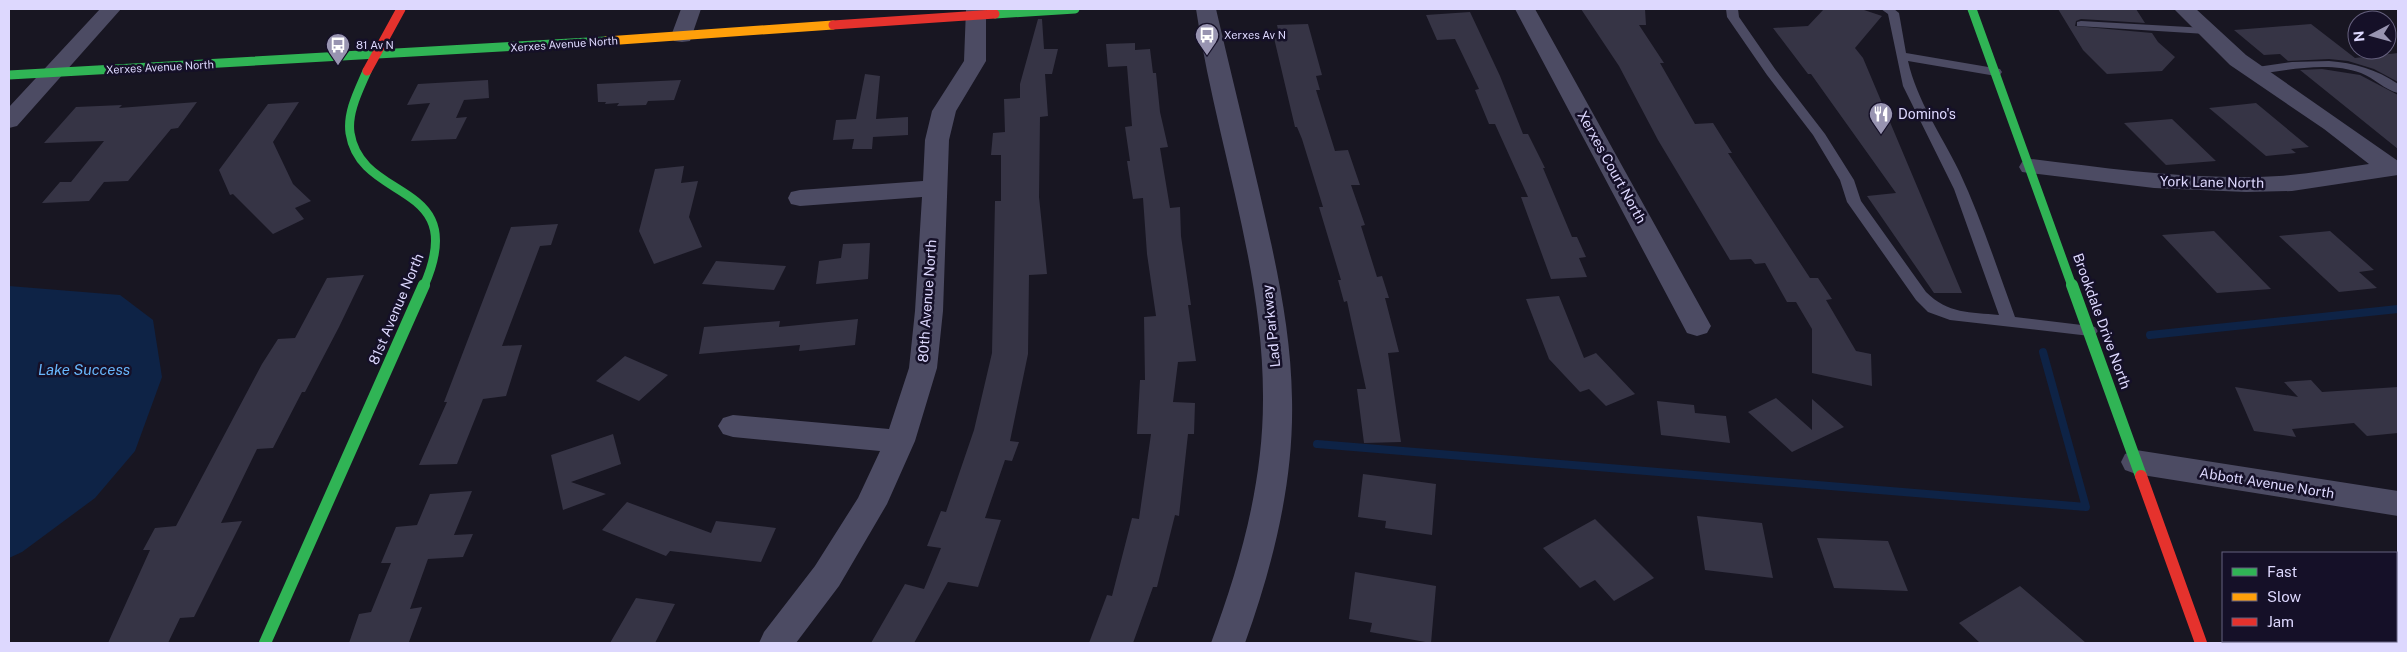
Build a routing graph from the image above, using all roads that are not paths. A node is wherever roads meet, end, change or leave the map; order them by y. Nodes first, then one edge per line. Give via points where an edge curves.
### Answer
1 (111, 9) edge
2 (401, 9) edge
3 (691, 9) edge
4 (1075, 9) edge
5 (1206, 9) edge
6 (1525, 9) edge
7 (1732, 9) edge
8 (1887, 9) edge
9 (1972, 9) edge
10 (2184, 9) edge
11 (976, 12) edge
12 (2081, 24) dead end
13 (2206, 31) junction
14 (682, 36) junction
15 (373, 55) junction
16 (1901, 56) junction
17 (2254, 71) junction
18 (1996, 72) junction
19 (52, 73) junction
20 (9, 75) edge
21 (2398, 89) edge
22 (9, 121) edge
23 (2031, 167) junction
24 (2395, 169) edge
25 (934, 188) junction
26 (800, 198) dead end
27 (2009, 322) junction
28 (1697, 326) dead end
29 (2090, 331) junction
30 (734, 426) dead end
31 (900, 441) junction
32 (2136, 462) junction
33 (2398, 504) edge
34 (265, 643) edge
35 (776, 643) edge
36 (1228, 643) edge
37 (2201, 643) edge

1 - 19 street
2 - 15 street, 81st Avenue North
3 - 14 street
4 - 11 street, Xerxes Avenue North
5 - 36 street, Lad Parkway via 1267,283 1276,353 1277,430 1265,518 1241,609
6 - 28 street, Xerxes Court North
7 - 27 lane via 1733,17 1755,49 1819,134 1847,180 1854,202 1921,296 1933,308 1950,314
8 - 16 lane via 1893,13
9 - 18 street, Brookdale Drive North
10 - 13 street, York Lane North
11 - 14 street, Xerxes Avenue North
11 - 25 street, 80th Avenue North via 975,61 944,111 937,140
12 - 13 lane
13 - 17 street, York Lane North
14 - 15 street, Xerxes Avenue North
15 - 19 street, Xerxes Avenue North
15 - 34 street, 81st Avenue North via 352,112 350,134 359,156 376,175 426,212 436,230 436,251 425,283
16 - 18 lane
16 - 27 lane via 1914,98 1973,220
17 - 21 lane via 2320,62 2359,68
17 - 24 street, York Lane North
18 - 23 street, Brookdale Drive North
19 - 20 street, Xerxes Avenue North
19 - 22 street
23 - 24 street, York Lane North via 2147,181 2214,184 2279,184
23 - 29 street, Brookdale Drive North
25 - 26 street
25 - 31 street, 80th Avenue North via 929,311 923,368
27 - 29 lane
29 - 32 street, Brookdale Drive North
30 - 31 street
31 - 35 street, 80th Avenue North via 871,504 828,576
32 - 33 street, Abbott Avenue North
32 - 37 street, Brookdale Drive North

